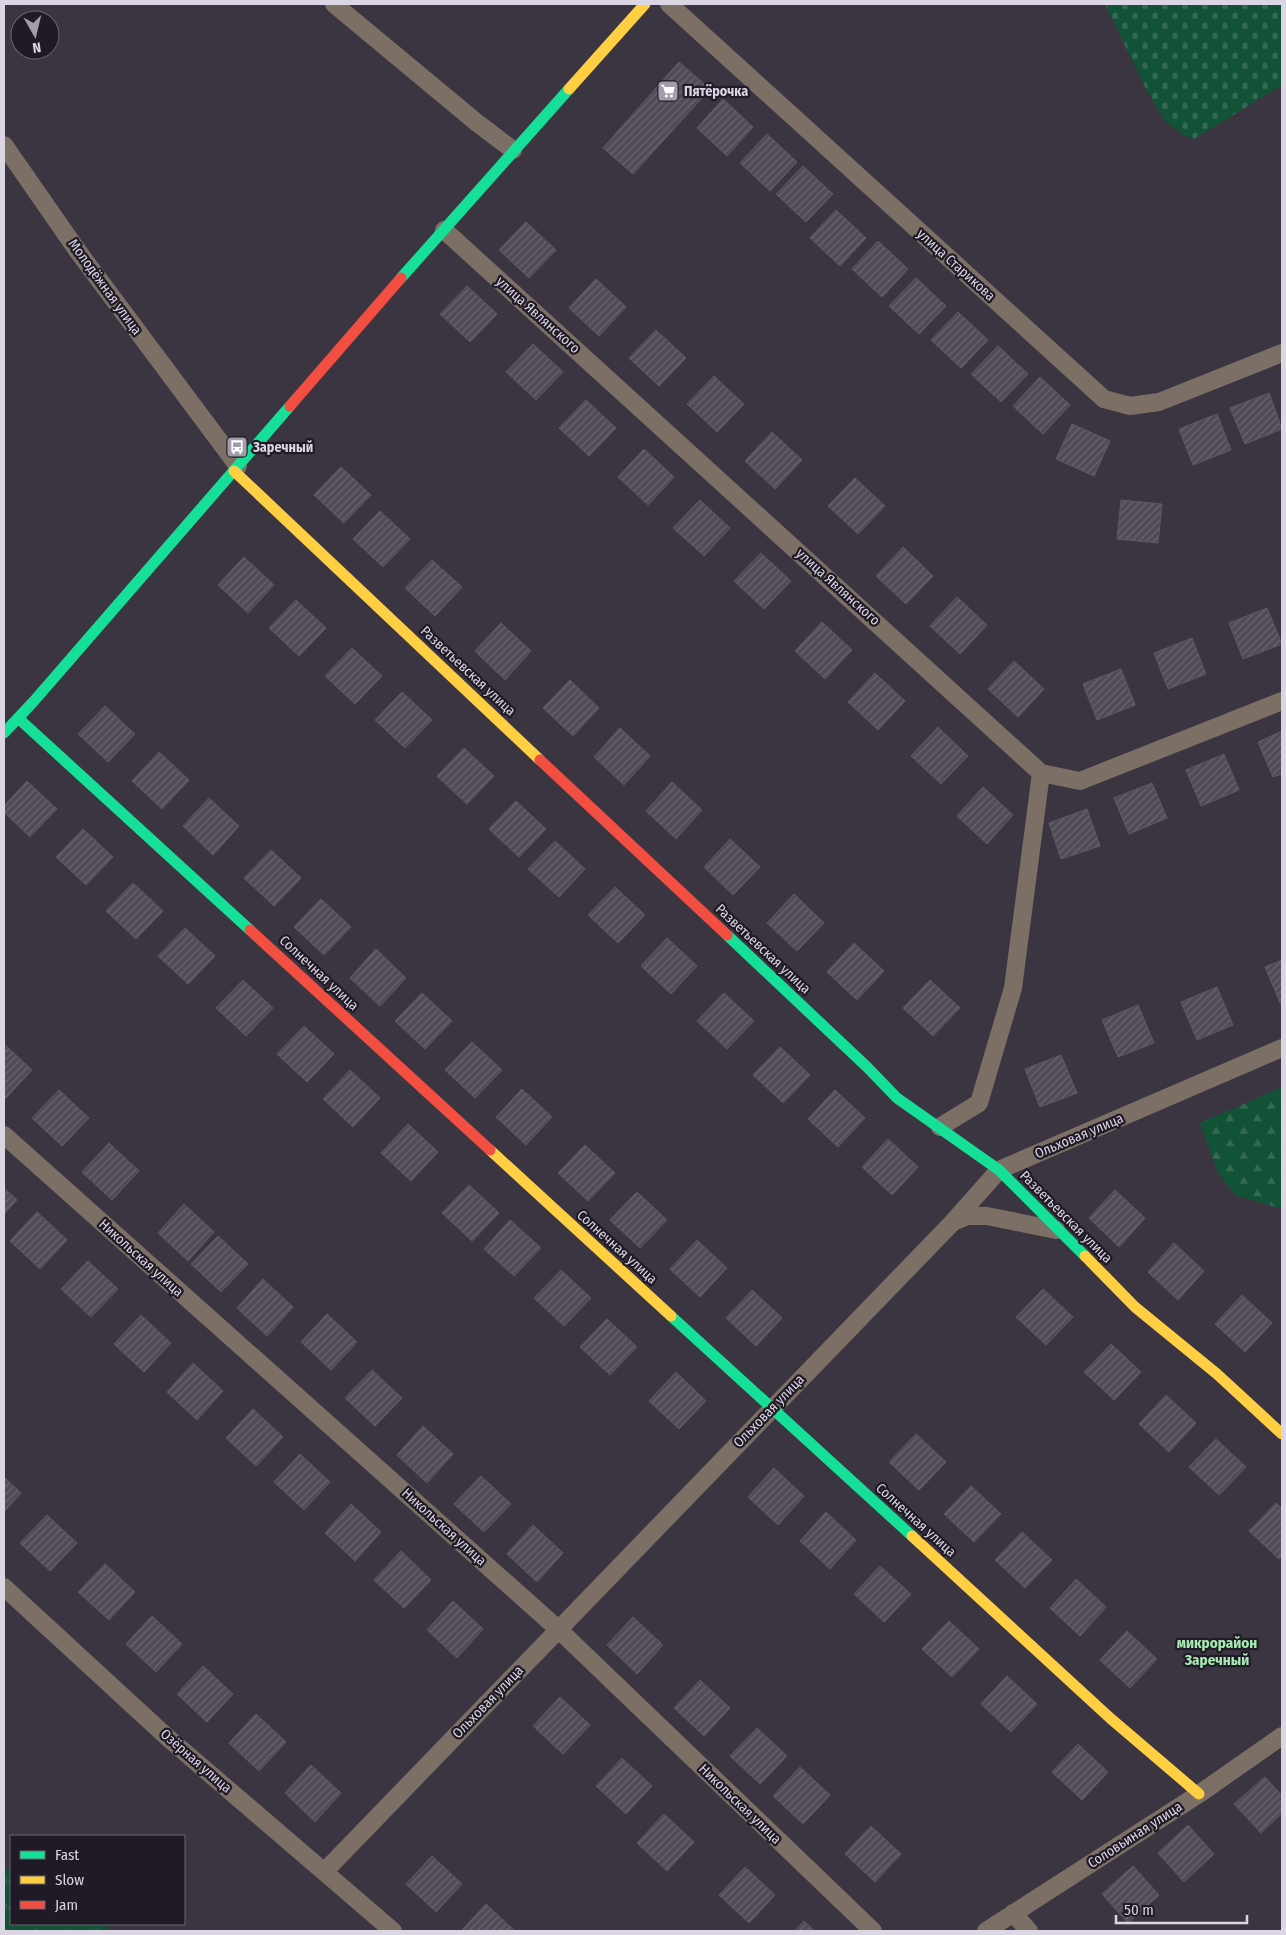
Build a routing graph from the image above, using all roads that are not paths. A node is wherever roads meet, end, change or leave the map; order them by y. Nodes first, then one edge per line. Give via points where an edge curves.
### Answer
1 (334, 4) edge
2 (645, 4) edge
3 (669, 4) edge
4 (4, 145) edge
5 (513, 150) junction
6 (444, 230) junction
7 (1282, 354) edge
8 (236, 468) junction
9 (1282, 701) edge
10 (18, 718) junction
11 (4, 733) edge
12 (1041, 772) junction
13 (1282, 1048) edge
14 (940, 1127) junction
15 (4, 1135) edge
16 (999, 1170) junction
17 (952, 1222) junction
18 (1056, 1230) junction
19 (771, 1409) junction
20 (1282, 1434) edge
21 (4, 1587) edge
22 (558, 1629) junction
23 (1282, 1736) edge
24 (1199, 1794) junction
25 (324, 1872) junction
26 (1013, 1913) junction
27 (393, 1931) edge
28 (873, 1931) edge
29 (986, 1931) edge
30 (1029, 1931) edge

1 - 5 street
2 - 5 street
3 - 7 street, улица Старикова via 1104,399 1130,406 1159,402
4 - 8 street, Молодёжная улица
5 - 6 street
6 - 8 street
6 - 12 street, улица Являнского
8 - 10 street
8 - 14 street, Разветьевская улица via 897,1098
9 - 12 street, улица Являнского via 1080,781
10 - 11 street
10 - 19 street, Солнечная улица
12 - 14 street via 1014,988 979,1103
13 - 16 street, Ольховая улица
14 - 16 street, Разветьевская улица
15 - 22 street, Никольская улица
16 - 17 street, Ольховая улица
16 - 18 street, Разветьевская улица
17 - 18 street via 968,1216 987,1216
17 - 19 street, Ольховая улица
18 - 20 street, Разветьевская улица via 1135,1307 1217,1374
19 - 22 street, Ольховая улица
19 - 24 street, Солнечная улица via 1103,1712
21 - 25 street, Озёрная улица via 167,1737
22 - 25 street, Ольховая улица
22 - 28 street, Никольская улица
23 - 24 street, Соловьиная улица
24 - 26 street, Соловьиная улица
25 - 27 street, Озёрная улица
26 - 29 street, Соловьиная улица
26 - 30 street

